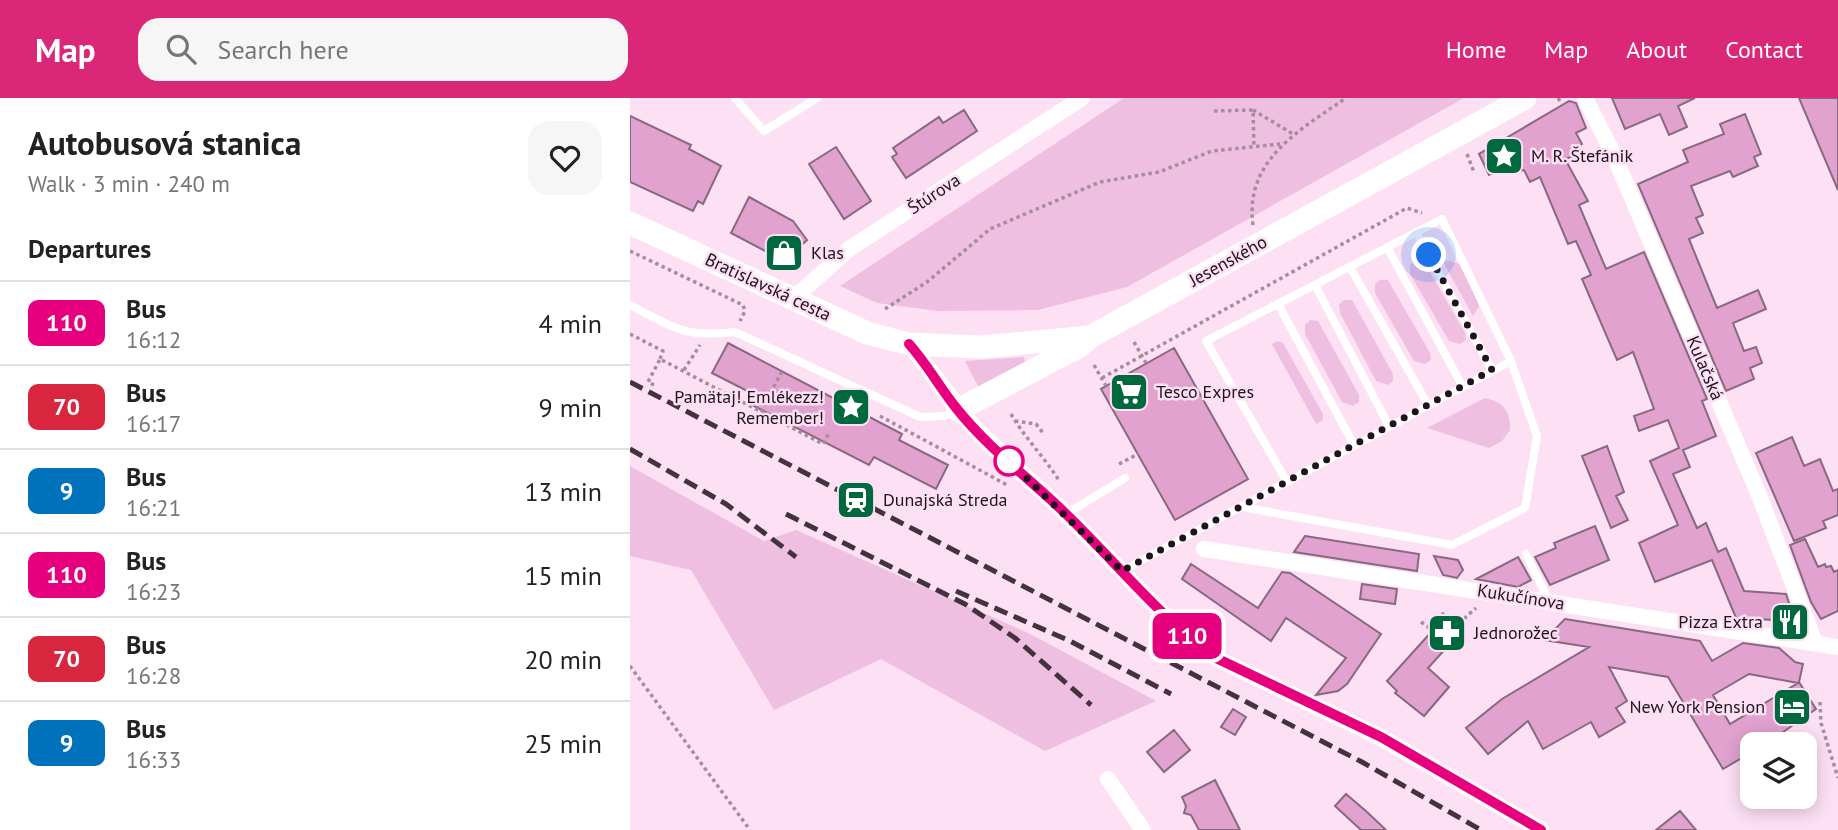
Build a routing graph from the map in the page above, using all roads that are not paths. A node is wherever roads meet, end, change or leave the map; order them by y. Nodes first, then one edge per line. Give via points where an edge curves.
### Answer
1 (735, 98) edge
2 (1082, 98) edge
3 (1525, 98) edge
4 (1586, 98) edge
5 (813, 99) edge
6 (630, 223) edge
7 (1416, 232) junction
8 (1387, 247) junction
9 (1350, 267) junction
10 (1315, 285) junction
11 (793, 299) junction
12 (630, 304) edge
13 (1278, 304) junction
14 (1090, 337) junction
15 (909, 344) junction
16 (1511, 361) junction
17 (1492, 370) junction
18 (1463, 387) junction
19 (1428, 405) junction
20 (958, 410) junction
21 (1389, 426) junction
22 (1354, 445) junction
23 (1125, 478) dead end
24 (1287, 482) junction
25 (1242, 507) junction
26 (1066, 514) junction
27 (1204, 549) dead end
28 (1526, 554) dead end
29 (1122, 571) junction
30 (1549, 601) junction
31 (1815, 642) junction
32 (1838, 647) edge
33 (1108, 779) dead end
34 (1143, 830) edge
35 (1541, 830) edge

1 - 5 lane via 764,131
2 - 11 street, Štúrova via 849,250
3 - 14 street, Jesenského
4 - 31 street, Kulačská via 1759,495
6 - 11 street, Bratislavská cesta
7 - 8 lane
7 - 16 lane via 1442,219
7 - 17 lane
8 - 9 lane
8 - 18 lane
9 - 10 lane
9 - 19 lane
10 - 13 lane
10 - 21 lane
11 - 15 street, Bratislavská cesta via 867,332
12 - 20 lane via 686,334 735,332 920,417
13 - 22 lane
13 - 24 lane via 1206,341
14 - 15 street, Jesenského via 981,347
14 - 20 street
15 - 20 street
16 - 17 lane
16 - 25 lane via 1537,436 1525,508 1452,545
17 - 18 lane
18 - 19 lane
19 - 21 lane
20 - 26 street
21 - 22 lane
22 - 24 lane
23 - 26 lane
24 - 25 lane
25 - 29 lane
26 - 29 street
27 - 30 street, Kukučínova
28 - 30 lane
29 - 35 street via 1171,623 1216,658 1381,737
30 - 31 street, Kukučínova
31 - 32 street, Kukučínova
33 - 34 street

